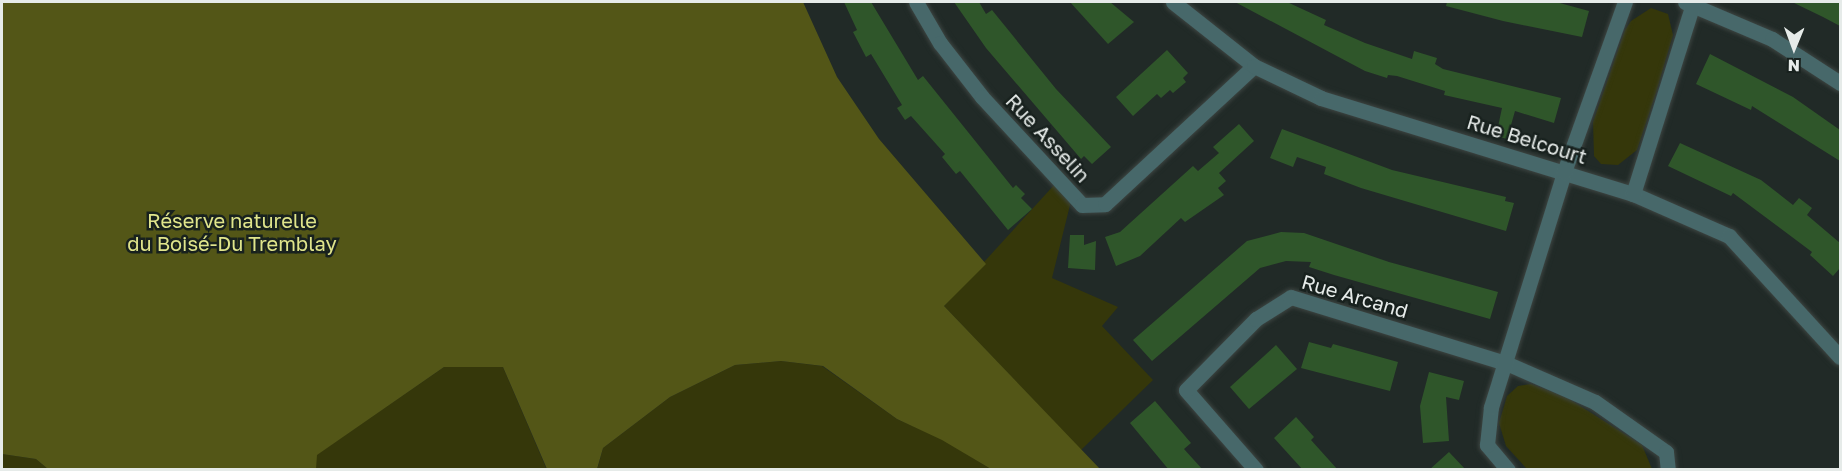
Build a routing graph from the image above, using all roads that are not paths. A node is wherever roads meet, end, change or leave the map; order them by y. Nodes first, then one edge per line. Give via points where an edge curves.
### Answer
1 (916, 2) edge
2 (1173, 2) edge
3 (1625, 2) edge
4 (1689, 3) edge
5 (1254, 66) junction
6 (1840, 83) edge
7 (1564, 172) junction
8 (1633, 194) junction
9 (1840, 357) edge
10 (1506, 363) junction
11 (1257, 470) edge
12 (1508, 470) edge
13 (1668, 470) edge

1 - 5 street, Rue Asselin via 940,43 982,97 1082,206 1105,204
2 - 5 street, Rue Belcourt
3 - 7 street
4 - 6 street via 1772,39
4 - 8 street
5 - 7 street, Rue Belcourt via 1321,98
7 - 8 street, Rue Belcourt
7 - 10 street
8 - 9 street, Rue Belcourt via 1729,236
10 - 11 street, Rue Arcand via 1292,297 1256,319 1186,390
10 - 12 street via 1491,407 1487,445
10 - 13 street, Rue Arcand via 1595,402 1650,437 1666,452

